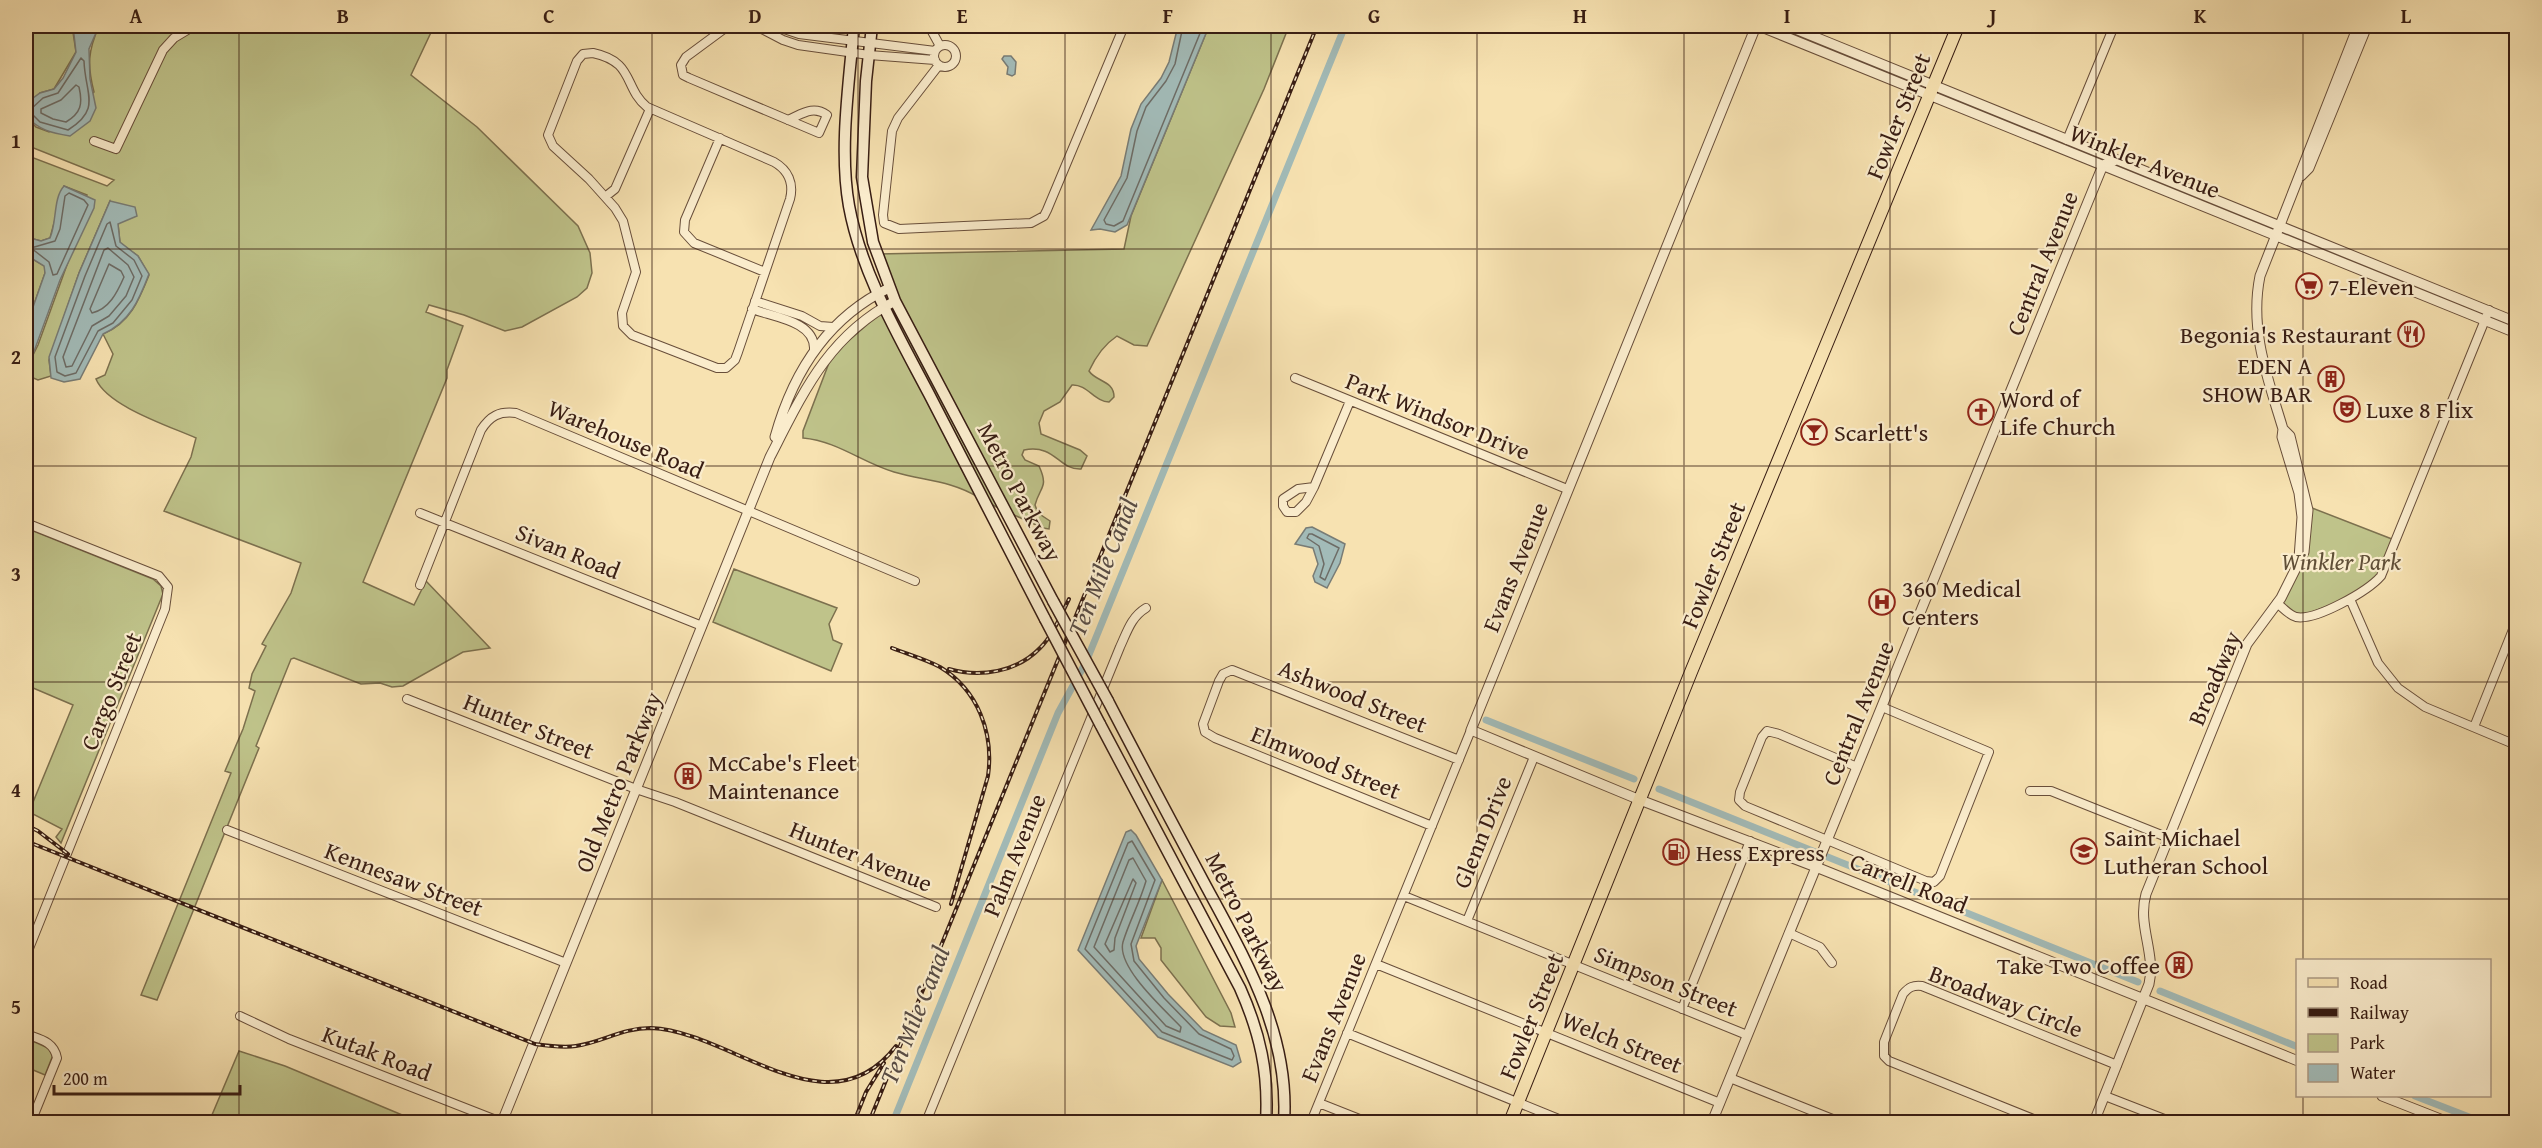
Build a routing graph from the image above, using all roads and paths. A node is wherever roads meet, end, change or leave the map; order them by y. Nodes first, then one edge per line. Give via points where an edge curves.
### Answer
1 (194, 26) edge
2 (728, 26) edge
3 (756, 26) edge
4 (775, 26) edge
5 (854, 26) edge
6 (872, 26) edge
7 (929, 26) edge
8 (1124, 26) edge
9 (1757, 26) edge
10 (1788, 26) edge
11 (1958, 26) edge
12 (2114, 26) edge
13 (2358, 26) edge
14 (2367, 26) edge
15 (870, 42) junction
16 (852, 46) junction
17 (869, 55) junction
18 (937, 55) junction
19 (1931, 90) junction
20 (650, 109) junction
21 (788, 120) junction
22 (720, 138) junction
23 (2067, 140) junction
24 (94, 141) dead end
25 (2116, 160) junction
26 (2103, 165) junction
27 (2301, 176) junction
28 (606, 197) junction
29 (2278, 231) junction
30 (765, 272) junction
31 (884, 290) junction
32 (895, 301) junction
33 (754, 305) junction
34 (884, 306) junction
35 (775, 308) junction
36 (2489, 310) junction
37 (772, 316) junction
38 (2485, 320) junction
39 (2517, 322) edge
40 (808, 324) junction
41 (833, 327) junction
42 (2517, 333) edge
43 (814, 350) junction
44 (1295, 378) dead end
45 (795, 384) junction
46 (1350, 401) junction
47 (796, 407) junction
48 (770, 457) junction
49 (1314, 487) dead end
50 (1567, 489) junction
51 (748, 512) junction
52 (420, 513) dead end
53 (26, 522) edge
54 (445, 523) junction
55 (915, 581) dead end
56 (420, 585) dead end
57 (2350, 599) junction
58 (2277, 603) junction
59 (1146, 609) dead end
60 (2517, 622) edge
61 (702, 626) junction
62 (1232, 670) joint
63 (407, 699) dead end
64 (1882, 707) junction
65 (2474, 727) junction
66 (1471, 730) junction
67 (2517, 745) edge
68 (1534, 757) junction
69 (1460, 760) junction
70 (1857, 767) junction
71 (636, 789) junction
72 (2030, 791) dead end
73 (1640, 800) junction
74 (1432, 826) junction
75 (227, 830) dead end
76 (2169, 838) junction
77 (1750, 841) junction
78 (1826, 843) junction
79 (1817, 864) junction
80 (1404, 896) junction
81 (936, 907) dead end
82 (1467, 921) junction
83 (1789, 933) junction
84 (26, 956) edge
85 (566, 963) junction
86 (1832, 963) dead end
87 (1376, 964) junction
88 (1574, 965) junction
89 (2145, 999) junction
90 (1682, 1009) junction
91 (240, 1017) dead end
92 (1546, 1033) junction
93 (26, 1034) edge
94 (1347, 1034) junction
95 (1748, 1035) junction
96 (2296, 1060) edge
97 (2117, 1065) junction
98 (1730, 1078) junction
99 (2105, 1096) junction
100 (2387, 1097) edge
101 (1319, 1103) junction
102 (1518, 1103) junction
103 (1720, 1103) junction
104 (32, 1122) edge
105 (501, 1122) edge
106 (926, 1122) edge
107 (1266, 1122) edge
108 (1284, 1122) edge
109 (1311, 1122) edge
110 (1367, 1122) edge
111 (1510, 1122) edge
112 (1566, 1122) edge
113 (1712, 1122) edge
114 (1840, 1122) edge
115 (2041, 1122) edge
116 (2094, 1122) edge
117 (2172, 1122) edge
118 (2448, 1122) edge

1 - 24 street via 163,50 116,149
2 - 21 street via 686,57 681,65 683,75
3 - 16 street via 792,43
4 - 16 street
5 - 16 main road, Metro Parkway
6 - 15 main road, Metro Parkway
7 - 18 street
8 - 18 street via 1047,210 1031,223 899,229 884,223 892,131
9 - 19 street, Winkler Avenue
9 - 50 street, Evans Avenue
10 - 19 street, Winkler Avenue
11 - 19 main road, Fowler Street
12 - 23 street
13 - 27 street
14 - 27 street via 2309,168
15 - 16 street
15 - 17 main road, Metro Parkway
15 - 18 street
16 - 17 street
16 - 31 main road, Metro Parkway via 846,184 855,234
17 - 18 street
17 - 31 main road, Metro Parkway via 862,177 868,224
19 - 23 street, Winkler Avenue
19 - 26 street, Winkler Avenue
19 - 73 main road, Fowler Street
20 - 22 street
20 - 28 street via 617,185
20 - 28 street via 640,100 618,63 593,53 583,54 577,61 548,135 553,146
21 - 21 street via 819,133 827,115 815,109
22 - 30 street via 774,162 791,182 790,199
22 - 30 street via 685,220 684,232 694,243
23 - 25 street, Winkler Avenue
25 - 26 street
25 - 29 street, Winkler Avenue
26 - 29 street, Winkler Avenue
26 - 64 street, Central Avenue
27 - 29 street
28 - 33 street via 623,221 636,265 621,318 629,333 717,368 726,368 735,360
29 - 36 street, Winkler Avenue
29 - 38 street, Winkler Avenue
29 - 58 street, Broadway via 2260,276 2255,321 2301,507 2299,560
30 - 33 street
31 - 32 main road, Metro Parkway
31 - 34 main road, Metro Parkway
31 - 41 street, Old Metro Parkway via 865,300
32 - 34 street, Old Metro Parkway
32 - 108 main road, Metro Parkway, bridge via 1260,989 1279,1047
33 - 35 street
33 - 37 street
34 - 47 street, Old Metro Parkway via 853,327 835,347
34 - 107 main road, Metro Parkway, bridge via 1240,988 1255,1022 1267,1086
35 - 37 street
35 - 40 street
36 - 38 street
36 - 39 street, Winkler Avenue
37 - 40 street
38 - 42 street, Winkler Avenue
38 - 57 street via 2386,568 2374,584
40 - 41 street
40 - 43 street
41 - 43 street, Old Metro Parkway
43 - 45 street, Old Metro Parkway
44 - 46 street, Park Windsor Drive
45 - 47 street via 792,399
45 - 48 street, Old Metro Parkway
46 - 49 street
46 - 50 street, Park Windsor Drive
47 - 48 street, Old Metro Parkway
48 - 51 street, Old Metro Parkway
50 - 66 street, Evans Avenue
51 - 54 street, Warehouse Road via 506,412 490,417 481,430
51 - 55 street, Warehouse Road
51 - 61 street, Old Metro Parkway
52 - 54 street, Sivan Road
53 - 84 street, Cargo Street via 159,576 168,587 168,598
54 - 56 street, Warehouse Road
54 - 61 street, Sivan Road
57 - 58 street via 2304,617 2291,615
57 - 65 street via 2378,663 2398,688 2425,707
58 - 76 street, Broadway via 2247,644
59 - 106 street, Palm Avenue via 1131,621
60 - 65 street
61 - 71 street, Old Metro Parkway
62 - 69 street, Ashwood Street
62 - 74 street, Elmwood Street via 1223,674 1216,687 1203,724 1205,732
63 - 71 street, Hunter Street
64 - 70 street, Central Avenue
64 - 78 street via 1989,752 1940,876 1930,882
65 - 67 street
66 - 68 street, Carrell Road
66 - 69 street, Evans Avenue
68 - 73 street, Carrell Road
68 - 82 street, Glenn Drive
69 - 74 street, Evans Avenue
70 - 78 street, Central Avenue
70 - 78 street via 1767,731 1740,792 1739,800 1745,806
71 - 81 street, Hunter Avenue
71 - 85 street, Old Metro Parkway
72 - 76 street via 2051,791
73 - 77 street, Carrell Road
73 - 88 main road, Fowler Street
74 - 80 street, Evans Avenue
75 - 85 street, Kennesaw Street
76 - 89 street, Broadway via 2145,900 2143,922 2152,963
77 - 79 street, Carrell Road
77 - 90 street
78 - 79 street, Central Avenue
79 - 83 street, Central Avenue
79 - 89 street, Carrell Road
80 - 82 street, Simpson Street
80 - 87 street, Evans Avenue
82 - 88 street, Simpson Street
83 - 86 street via 1820,947
83 - 95 street, Central Avenue
85 - 105 street, Old Metro Parkway
87 - 92 street, Welch Street
87 - 94 street, Evans Avenue
88 - 90 street, Simpson Street
88 - 92 main road, Fowler Street
89 - 96 street, Carrell Road
89 - 97 street, Broadway
90 - 95 street, Simpson Street
91 - 105 street, Kutak Road via 289,1040
92 - 102 main road, Fowler Street
92 - 103 street, Welch Street
93 - 104 street via 50,1044 57,1058
94 - 101 street, Evans Avenue
94 - 102 street
95 - 98 street, Central Avenue
97 - 99 street, Broadway
97 - 115 street, Broadway Circle via 1922,986 1915,985 1903,993 1884,1042 1888,1061
98 - 103 street, Central Avenue
98 - 114 street
99 - 116 street, Broadway
99 - 117 street
100 - 118 street
101 - 109 street, Evans Avenue
101 - 110 street
102 - 111 main road, Fowler Street
102 - 112 street
103 - 113 street, Central Avenue

